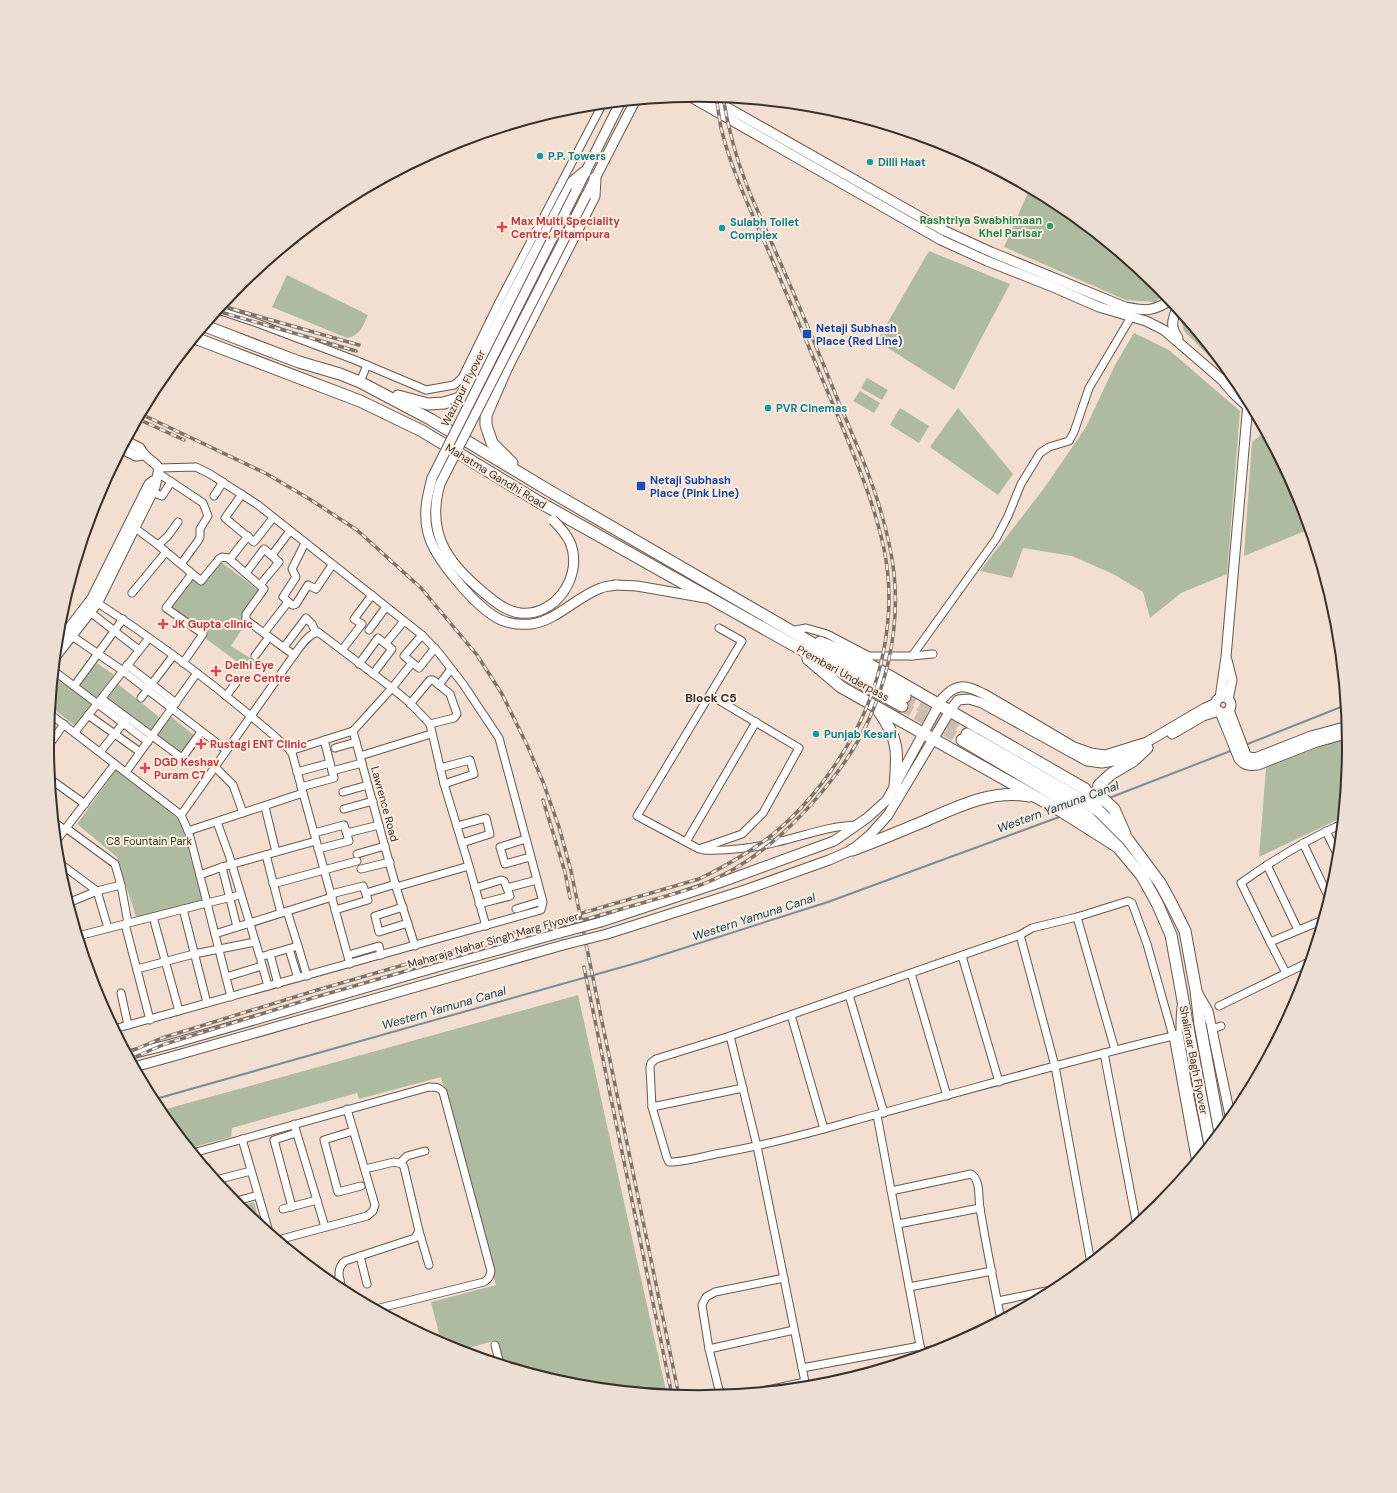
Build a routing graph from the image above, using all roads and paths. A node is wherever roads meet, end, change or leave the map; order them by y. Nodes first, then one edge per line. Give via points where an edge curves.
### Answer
1 (699, 102) edge
2 (718, 102) edge
3 (633, 106) edge
4 (618, 108) edge
5 (599, 110) edge
6 (585, 172) junction
7 (595, 178) junction
8 (894, 202) junction
9 (889, 211) junction
10 (1055, 283) junction
11 (1165, 303) edge
12 (224, 312) edge
13 (1175, 313) edge
14 (1131, 317) junction
15 (209, 328) edge
16 (199, 340) edge
17 (1184, 348) junction
18 (366, 365) junction
19 (474, 374) junction
20 (1221, 379) junction
21 (1229, 381) edge
22 (363, 384) junction
23 (498, 387) junction
24 (1239, 395) edge
25 (1248, 409) edge
26 (130, 443) edge
27 (125, 451) edge
28 (143, 455) junction
29 (158, 473) junction
30 (527, 478) junction
31 (171, 482) junction
32 (223, 482) junction
33 (152, 492) junction
34 (242, 494) junction
35 (214, 496) dead end
36 (539, 502) junction
37 (273, 518) junction
38 (178, 522) dead end
39 (135, 528) junction
40 (290, 531) junction
41 (248, 536) junction
42 (305, 543) junction
43 (158, 545) junction
44 (166, 552) junction
45 (272, 555) junction
46 (230, 559) junction
47 (181, 564) junction
48 (332, 565) junction
49 (246, 573) junction
50 (192, 574) junction
51 (260, 585) junction
52 (132, 593) dead end
53 (372, 595) junction
54 (711, 599) junction
55 (95, 600) junction
56 (288, 602) junction
57 (386, 607) junction
58 (90, 612) junction
59 (123, 619) junction
60 (404, 621) junction
61 (719, 628) dead end
62 (369, 630) dead end
63 (114, 631) junction
64 (316, 633) junction
65 (267, 635) junction
66 (422, 635) junction
67 (787, 635) junction
68 (64, 636) edge
69 (72, 636) junction
70 (149, 638) junction
71 (386, 643) junction
72 (284, 648) junction
73 (434, 648) junction
74 (62, 649) edge
75 (139, 650) junction
76 (342, 650) junction
77 (98, 654) junction
78 (934, 654) dead end
79 (294, 655) junction
80 (173, 656) junction
81 (255, 656) dead end
82 (912, 656) junction
83 (412, 662) junction
84 (183, 663) junction
85 (360, 664) junction
86 (127, 665) junction
87 (451, 669) junction
88 (123, 672) junction
89 (197, 673) junction
90 (59, 674) edge
91 (373, 674) junction
92 (236, 683) dead end
93 (75, 685) junction
94 (438, 685) junction
95 (150, 687) junction
96 (392, 688) junction
97 (710, 695) junction
98 (226, 696) junction
99 (142, 698) dead end
100 (100, 701) junction
101 (904, 702) tunnel mouth
102 (410, 704) junction
103 (939, 704) junction
104 (1222, 705) junction
105 (174, 706) junction
106 (875, 706) junction
107 (950, 711) junction
108 (250, 714) junction
109 (88, 715) junction
110 (55, 717) edge
111 (125, 721) junction
112 (756, 722) junction
113 (64, 724) junction
114 (430, 724) junction
115 (1343, 728) edge
116 (353, 731) junction
117 (75, 732) junction
118 (201, 732) junction
119 (116, 733) junction
120 (923, 733) junction
121 (431, 734) junction
122 (1343, 735) edge
123 (54, 738) edge
124 (150, 739) junction
125 (934, 739) junction
126 (324, 740) junction
127 (356, 742) junction
128 (334, 748) dead end
129 (1147, 748) junction
130 (226, 750) junction
131 (290, 751) junction
132 (100, 752) junction
133 (140, 752) junction
134 (1242, 757) junction
135 (361, 760) junction
136 (330, 763) junction
137 (115, 764) junction
138 (214, 766) junction
139 (440, 768) junction
140 (332, 771) junction
141 (126, 772) junction
142 (297, 772) junction
143 (55, 783) edge
144 (444, 784) junction
145 (368, 785) junction
146 (896, 786) junction
147 (302, 790) junction
148 (342, 792) dead end
149 (1091, 797) junction
150 (1039, 799) junction
151 (373, 801) junction
152 (84, 804) junction
153 (265, 806) junction
154 (344, 809) dead end
155 (243, 813) junction
156 (181, 815) junction
157 (1084, 820) junction
158 (217, 822) junction
159 (379, 825) junction
160 (856, 825) junction
161 (59, 826) edge
162 (457, 826) junction
163 (1338, 826) edge
164 (65, 829) junction
165 (188, 831) junction
166 (1326, 831) junction
167 (314, 833) junction
168 (347, 834) junction
169 (61, 835) edge
170 (526, 840) junction
171 (1128, 840) junction
172 (316, 841) junction
173 (462, 842) junction
174 (686, 842) junction
175 (1303, 843) junction
176 (385, 846) junction
177 (318, 849) junction
178 (1334, 849) edge
179 (699, 850) junction
180 (852, 850) junction
181 (276, 852) junction
182 (266, 855) junction
183 (530, 856) junction
184 (390, 862) junction
185 (232, 864) junction
186 (1267, 865) junction
187 (469, 866) junction
188 (65, 867) edge
189 (222, 867) junction
190 (324, 870) junction
191 (362, 870) dead end
192 (200, 875) junction
193 (537, 880) junction
194 (273, 884) junction
195 (121, 885) junction
196 (396, 886) junction
197 (475, 888) junction
198 (507, 888) junction
199 (97, 891) junction
200 (1326, 892) edge
201 (366, 893) junction
202 (240, 895) junction
203 (331, 896) junction
204 (230, 898) junction
205 (73, 901) edge
206 (542, 901) junction
207 (207, 903) junction
208 (480, 904) junction
209 (403, 907) junction
210 (183, 909) junction
211 (516, 909) dead end
212 (335, 910) junction
213 (284, 912) junction
214 (153, 917) junction
215 (1077, 917) junction
216 (1318, 922) edge
217 (127, 923) junction
218 (249, 923) junction
219 (408, 923) junction
220 (237, 926) junction
221 (486, 926) junction
222 (108, 928) junction
223 (1298, 930) junction
224 (215, 934) junction
225 (82, 935) edge
226 (1020, 935) junction
227 (255, 942) junction
228 (1270, 942) junction
229 (298, 946) junction
230 (415, 946) junction
231 (289, 949) junction
232 (219, 950) junction
233 (194, 954) junction
234 (270, 954) junction
235 (348, 955) junction
236 (382, 955) junction
237 (962, 956) junction
238 (260, 957) junction
239 (164, 962) junction
240 (1305, 963) edge
241 (350, 964) junction
242 (262, 966) junction
243 (137, 969) junction
244 (1286, 972) junction
245 (911, 973) junction
246 (226, 976) junction
247 (306, 976) junction
248 (298, 978) junction
249 (278, 984) junction
250 (268, 986) junction
251 (1196, 991) junction
252 (121, 993) dead end
253 (849, 995) junction
254 (231, 997) junction
255 (207, 1003) junction
256 (1219, 1006) dead end
257 (179, 1011) junction
258 (791, 1015) junction
259 (150, 1020) junction
260 (128, 1025) junction
261 (118, 1028) edge
262 (1180, 1033) junction
263 (730, 1036) junction
264 (1115, 1050) junction
265 (1104, 1053) junction
266 (132, 1054) edge
267 (138, 1066) edge
268 (1055, 1066) junction
269 (999, 1082) junction
270 (743, 1088) junction
271 (947, 1096) junction
272 (652, 1107) junction
273 (347, 1109) junction
274 (1230, 1111) edge
275 (881, 1114) junction
276 (294, 1124) junction
277 (1219, 1126) edge
278 (824, 1129) junction
279 (353, 1130) junction
280 (296, 1133) junction
281 (242, 1139) junction
282 (1209, 1140) edge
283 (757, 1146) junction
284 (425, 1150) dead end
285 (1200, 1151) edge
286 (198, 1152) edge
287 (1195, 1157) edge
288 (400, 1163) junction
289 (365, 1169) junction
290 (251, 1171) junction
291 (221, 1179) edge
292 (361, 1186) dead end
293 (891, 1191) junction
294 (258, 1195) junction
295 (241, 1200) edge
296 (317, 1200) junction
297 (292, 1207) junction
298 (980, 1208) junction
299 (282, 1210) dead end
300 (1136, 1219) edge
301 (267, 1224) edge
302 (898, 1224) junction
303 (325, 1227) junction
304 (419, 1231) junction
305 (283, 1239) edge
306 (360, 1256) junction
307 (1090, 1259) edge
308 (429, 1265) dead end
309 (992, 1271) junction
310 (784, 1278) junction
311 (340, 1279) junction
312 (337, 1280) edge
313 (341, 1283) edge
314 (367, 1284) dead end
315 (909, 1287) junction
316 (1040, 1293) edge
317 (998, 1301) junction
318 (382, 1308) edge
319 (1000, 1316) edge
320 (794, 1330) junction
321 (495, 1345) dead end
322 (709, 1349) junction
323 (921, 1351) edge
324 (499, 1359) edge
325 (802, 1368) junction
326 (805, 1382) edge
327 (719, 1391) edge

1 - 9 main road
2 - 8 main road
3 - 7 main road, Wazirpur Flyover
4 - 6 main road, Wazirpur Flyover
5 - 18 street via 462,378 454,385 426,390
6 - 19 main road via 573,182
6 - 54 main road, Wazirpur Flyover, bridge via 432,478 425,515 428,534 445,566 471,596 502,620 517,624 541,622 602,587 616,585 637,586
7 - 23 main road via 594,196
7 - 36 main road, Wazirpur Flyover, bridge via 443,477 436,498 435,516 438,533 444,550 457,568 497,603 520,613 545,609 552,604 562,594 573,569 570,542
8 - 9 main road
8 - 10 main road via 945,231
9 - 10 main road via 941,240 987,261
10 - 11 main road via 1141,310 1157,308
10 - 14 main road via 1099,307
12 - 18 street via 257,322
13 - 17 main road via 1172,330
14 - 17 main road via 1164,330
14 - 82 street via 1089,388 1069,441 1049,447 1040,453 1021,484 996,539
15 - 22 main road, Mahatma Gandhi Road
16 - 36 main road, Mahatma Gandhi Road via 360,401 422,431
17 - 20 main road
18 - 22 street
19 - 22 main road via 460,398 444,403 428,404 408,400
19 - 23 main road
20 - 21 main road
20 - 24 main road
22 - 30 main road, Mahatma Gandhi Road via 430,419
23 - 30 main road via 486,415 486,425 492,442
25 - 104 main road
26 - 28 main road via 140,448
27 - 28 main road via 136,456
28 - 29 main road via 155,462
29 - 31 street
29 - 32 street via 196,467
29 - 33 main road
29 - 55 main road via 149,484
30 - 67 main road, Mahatma Gandhi Road
31 - 33 street via 162,496
31 - 47 street via 203,503 208,516 200,529 198,541
32 - 34 street
32 - 35 street
33 - 39 main road
34 - 37 street
34 - 41 street via 225,518
36 - 54 main road, Mahatma Gandhi Road
37 - 40 street
37 - 41 street via 254,542
38 - 43 street
39 - 43 street
39 - 55 main road
40 - 42 street
40 - 45 street
41 - 46 street
42 - 48 street
42 - 56 street via 292,570 296,578 282,597
43 - 44 street
44 - 47 street
44 - 52 street
45 - 49 street via 264,549
45 - 51 street via 279,562
46 - 49 street
46 - 50 street via 222,557 201,581
47 - 50 street
48 - 53 street
48 - 56 street via 316,589 308,585 294,605
49 - 51 street
50 - 84 street via 166,608 203,634
51 - 65 street via 264,592 245,617
53 - 57 street
53 - 76 street via 354,619 362,624
54 - 67 main road, Mahatma Gandhi Road
55 - 58 main road
55 - 59 street
55 - 68 main road
56 - 65 street
57 - 60 street
57 - 62 street
58 - 63 street
58 - 69 main road
59 - 63 street
59 - 70 street
60 - 66 street
60 - 71 street
61 - 97 street via 742,641
63 - 75 street
63 - 77 street
64 - 72 street via 306,618
64 - 76 street
64 - 79 street via 309,637
65 - 72 street
65 - 81 street
66 - 73 street
66 - 83 street via 404,656
67 - 82 street via 806,628 827,634 869,656
67 - 101 main road, Prembari Underpass
67 - 103 main road via 853,654
67 - 106 main road via 841,687
69 - 74 main road
69 - 77 street
70 - 75 street
70 - 80 street
71 - 85 street via 378,638
71 - 91 street via 392,649
72 - 79 street
73 - 83 street via 418,668
73 - 87 street
75 - 86 street
76 - 85 street
77 - 88 street
77 - 93 street
78 - 82 street
79 - 108 street
80 - 84 street
80 - 95 street
83 - 96 street
84 - 89 street
85 - 91 street
86 - 88 street
86 - 95 street
87 - 94 street
87 - 170 street via 499,738
88 - 95 street
88 - 100 street
89 - 98 street
89 - 105 street
90 - 93 street
91 - 96 street
92 - 98 street
93 - 100 street
94 - 102 street via 433,680 428,681
94 - 114 street via 450,694 457,714 454,718
95 - 99 street
95 - 105 street
96 - 102 street
96 - 116 street
97 - 112 street
97 - 174 street via 637,816
98 - 108 street
100 - 109 street
100 - 111 street
102 - 114 street
103 - 104 main road, Maharaja Nahar Singh Marg Flyover via 950,690 958,687 972,688 1074,747 1105,755 1146,742 1204,708
103 - 107 main road
103 - 120 main road, Maharaja Nahar Singh Marg Flyover
104 - 129 main road
104 - 134 main road via 1229,710
105 - 118 street
105 - 124 street
106 - 120 main road
106 - 146 main road via 893,732 897,749
107 - 125 main road
107 - 129 main road via 958,700 969,699 982,703 1087,761 1114,761
107 - 149 main road via 1085,789
108 - 130 street
108 - 131 street
109 - 117 street
109 - 119 street
110 - 113 street
111 - 119 street
111 - 124 street
112 - 174 street
112 - 179 street via 800,748 763,813 742,834
113 - 117 street
113 - 123 street
114 - 121 street
115 - 134 main road via 1312,736 1255,758
116 - 126 street
116 - 127 street, Lawrence Road
117 - 132 street
118 - 124 street via 182,758
118 - 130 street
119 - 132 street
119 - 133 street
120 - 125 main road
120 - 146 main road, Maharaja Nahar Singh Marg Flyover
121 - 135 street
121 - 139 street
122 - 134 main road via 1258,765 1246,766
124 - 133 street
125 - 150 main road
125 - 180 main road via 888,816
126 - 131 street
126 - 136 street
127 - 128 street
127 - 135 street, Lawrence Road
129 - 149 main road via 1111,774
130 - 138 street
131 - 142 street
132 - 137 street
133 - 141 street
135 - 140 street
135 - 145 street, Lawrence Road
136 - 140 street
136 - 142 street
137 - 141 street
137 - 152 street
138 - 155 street via 233,785
138 - 156 street
139 - 144 street
139 - 144 street via 470,760 474,774
140 - 147 street via 334,778
141 - 156 street
142 - 147 street
143 - 152 street
144 - 162 street
145 - 148 street
145 - 151 street, Lawrence Road
146 - 160 main road, Maharaja Nahar Singh Marg Flyover via 887,800
147 - 153 street
147 - 167 street
149 - 157 main road via 964,737 1070,804
149 - 171 main road via 1100,812
149 - 171 main road via 1114,809
150 - 157 main road
150 - 180 main road via 1014,794 991,796
151 - 154 street
151 - 159 street, Lawrence Road
152 - 164 street
153 - 155 street
153 - 181 street
155 - 158 street
156 - 165 street
157 - 262 main road, Shalimar Bagh Flyover via 1118,847 1142,876 1157,903 1171,935 1183,998
158 - 165 street
158 - 185 street
159 - 168 street
159 - 176 street, Lawrence Road
160 - 179 street via 843,825 775,843
160 - 266 main road, Maharaja Nahar Singh Marg Flyover, bridge via 834,841 722,882 609,919
161 - 164 street
162 - 173 street
162 - 173 street via 486,818 490,834
163 - 166 street
164 - 169 street
164 - 195 street via 115,864
165 - 192 street
166 - 175 street
166 - 178 street
167 - 168 street via 344,825
167 - 172 street
168 - 177 street via 349,841
170 - 183 street
170 - 183 street via 500,847 505,864
171 - 251 main road via 1160,883 1185,931
172 - 177 street
172 - 181 street
173 - 187 street
174 - 179 street
175 - 186 street
175 - 200 street
176 - 184 street, Lawrence Road
176 - 190 street
177 - 190 street
180 - 267 main road, bridge via 745,890 607,934 563,944
181 - 182 street
182 - 185 street
182 - 194 street
183 - 193 street
184 - 191 street
184 - 196 street, Lawrence Road
185 - 189 street
185 - 202 street
186 - 223 street
186 - 228 street via 1241,885
187 - 196 street
187 - 197 street
188 - 199 street
189 - 192 street
189 - 204 street
190 - 194 street
190 - 203 street
192 - 207 street
193 - 198 street
193 - 206 street
194 - 213 street
195 - 199 street
195 - 217 street
196 - 201 street
196 - 209 street, Lawrence Road
197 - 198 street via 503,880
197 - 208 street
198 - 208 street via 510,896
199 - 205 street
199 - 222 street
201 - 203 street via 363,886
201 - 212 street via 368,900
202 - 204 street
202 - 218 street
203 - 212 street
203 - 213 street
204 - 207 street
204 - 220 street
206 - 211 street
206 - 221 street via 541,910
207 - 210 street
207 - 224 street
208 - 221 street
209 - 219 street, Lawrence Road
209 - 219 street via 375,916 379,932
210 - 214 street
210 - 233 street
212 - 235 street
213 - 218 street
213 - 229 street
214 - 217 street
214 - 239 street
215 - 226 street via 1032,928
215 - 262 street via 1124,901 1132,903
215 - 264 street
216 - 223 street
217 - 222 street
217 - 243 street
218 - 220 street
218 - 227 street
219 - 230 street, Lawrence Road
220 - 224 street
221 - 230 street
222 - 225 street
223 - 228 street
224 - 232 street
226 - 237 street
226 - 268 street
227 - 232 street
227 - 238 street
228 - 244 street
229 - 231 street
229 - 247 street
230 - 236 street
231 - 234 street
231 - 248 street
232 - 233 street
232 - 246 street
233 - 239 street
233 - 255 street
234 - 238 street
234 - 249 street
235 - 236 street via 379,946
235 - 241 street
236 - 241 street
237 - 245 street
237 - 269 street
238 - 242 street
239 - 243 street
239 - 257 street
240 - 244 street
241 - 247 street
242 - 246 street
242 - 250 street
243 - 259 street
244 - 256 street
245 - 253 street
245 - 271 street
246 - 254 street
247 - 248 street
248 - 249 street
249 - 250 street
250 - 254 street
251 - 274 main road via 1217,1028
251 - 277 main road, Shalimar Bagh Flyover, bridge
252 - 260 street
253 - 258 street
253 - 275 street
254 - 255 street
255 - 257 street
257 - 259 street
258 - 263 street
258 - 278 street
259 - 260 street
260 - 261 street
262 - 264 street
262 - 282 main road, Shalimar Bagh Flyover, bridge
262 - 285 main road
262 - 287 street
263 - 270 street
263 - 272 street via 656,1059 651,1063
264 - 265 street
265 - 268 street
265 - 300 street
268 - 269 street
268 - 307 street
269 - 271 street
270 - 272 street
270 - 283 street
271 - 275 street
272 - 283 street via 670,1162
273 - 276 street
273 - 279 street
273 - 318 street via 429,1087 440,1088 490,1270 489,1279 484,1282
275 - 278 street
275 - 293 street
276 - 280 street
276 - 281 street
278 - 283 street
279 - 289 street
279 - 292 street via 324,1140 338,1192
280 - 296 street
280 - 297 street via 274,1140
281 - 286 street
281 - 290 street
283 - 310 street
284 - 288 street via 407,1156
288 - 289 street
288 - 304 street via 404,1167
289 - 303 street via 375,1205 373,1211 367,1216
290 - 291 street
290 - 294 street
293 - 298 street via 971,1174 977,1180
293 - 302 street
294 - 295 street
294 - 301 street
296 - 297 street
296 - 303 street
297 - 299 street
298 - 302 street
298 - 309 street
302 - 315 street
303 - 305 street
304 - 306 street via 415,1238
304 - 308 street
306 - 311 street via 342,1263 339,1270
306 - 314 street
309 - 315 street
309 - 317 street
310 - 320 street
310 - 322 street via 715,1292 706,1297 702,1305
311 - 312 street
311 - 313 street
315 - 323 street
316 - 317 street
317 - 319 street
320 - 322 street
320 - 325 street
321 - 324 street
322 - 327 street
323 - 325 street
325 - 326 street

